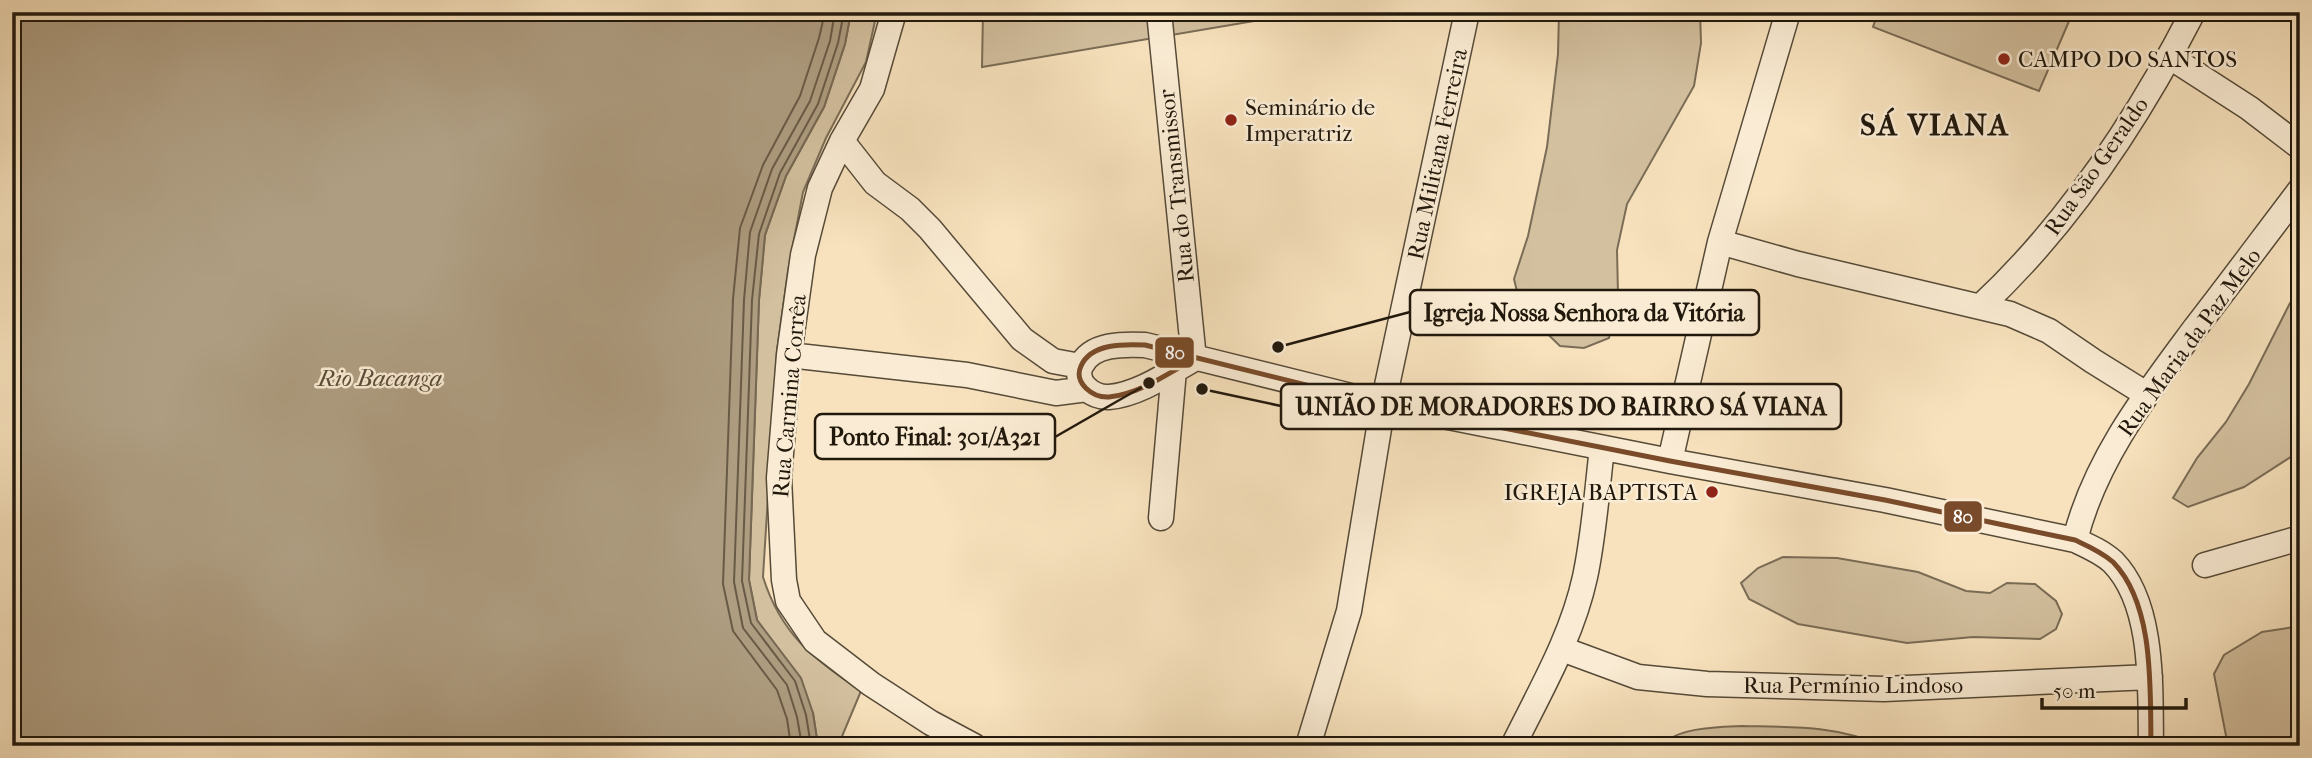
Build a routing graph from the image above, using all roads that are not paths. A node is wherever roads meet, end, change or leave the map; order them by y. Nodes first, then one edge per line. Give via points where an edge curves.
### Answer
1 (894, 12) edge
2 (1159, 12) edge
3 (1467, 12) edge
4 (1788, 12) edge
5 (2193, 12) edge
6 (2170, 57) junction
7 (842, 141) junction
8 (2300, 147) edge
9 (2300, 190) edge
10 (1720, 242) junction
11 (1981, 306) junction
12 (789, 355) junction
13 (1184, 364) junction
14 (1083, 378) junction
15 (2146, 394) junction
16 (1383, 404) junction
17 (1602, 448) junction
18 (1670, 461) junction
19 (1161, 518) dead end
20 (2300, 538) edge
21 (2075, 540) junction
22 (2204, 565) dead end
23 (1562, 649) junction
24 (2150, 677) junction
25 (974, 746) edge
26 (1308, 746) edge
27 (1513, 746) edge
28 (2151, 746) edge

1 - 7 street, Rua Carmina Corrêa via 872,89
2 - 13 street, Rua do Transmissor
3 - 16 street, Rua Militana Ferreira
4 - 10 street
5 - 6 street, Rua São Geraldo
6 - 8 street
6 - 11 street, Rua São Geraldo via 2080,194 2022,266
7 - 12 street, Rua Carmina Corrêa via 813,214
7 - 14 street via 875,183 925,224 1022,339
9 - 15 street, Rua Maria da Paz Melo
10 - 11 street
10 - 18 street
11 - 15 street via 2049,331
12 - 14 street via 967,375 1056,393
12 - 25 street, Rua Carmina Corrêa via 779,478 788,601 815,641 871,684
13 - 14 street via 1111,397 1093,394
13 - 14 street via 1145,345 1111,346 1086,358
13 - 16 street
13 - 19 street, Rua do Transmissor
15 - 21 street, Rua Maria da Paz Melo via 2095,479
16 - 17 street
16 - 26 street, Rua Militana Ferreira via 1349,611
17 - 18 street
17 - 23 street via 1585,576
18 - 21 street
20 - 22 street
21 - 24 street via 2112,562 2133,595 2150,656
23 - 24 street, Rua Permínio Lindoso via 1638,677 1707,684 1884,689
23 - 27 street
24 - 28 street

